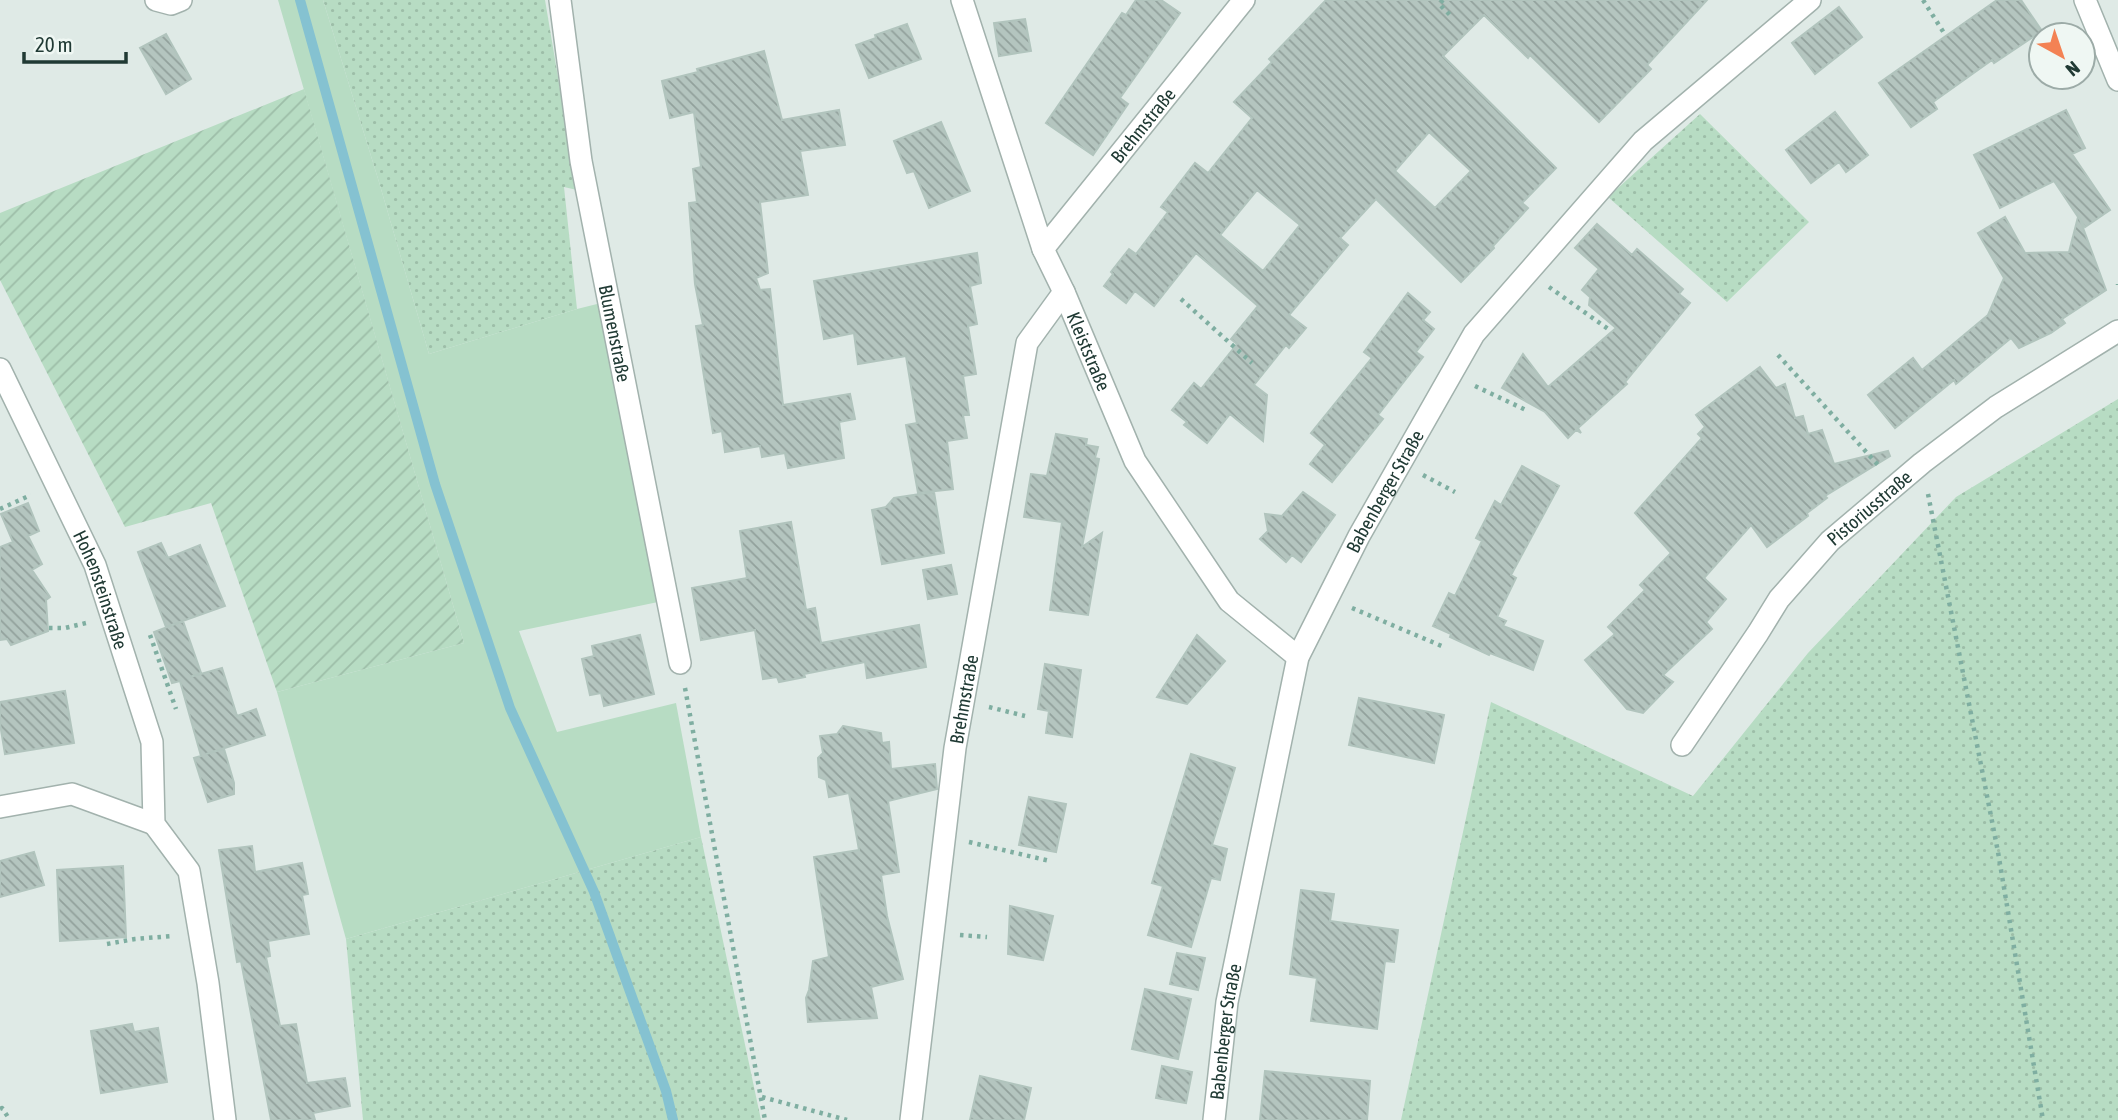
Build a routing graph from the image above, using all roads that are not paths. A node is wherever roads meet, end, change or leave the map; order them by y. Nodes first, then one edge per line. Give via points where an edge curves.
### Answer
1 (156, 0) edge
2 (181, 0) edge
3 (560, 0) edge
4 (962, 0) edge
5 (1244, 0) edge
6 (1810, 0) edge
7 (2085, 0) edge
8 (2118, 80) edge
9 (1043, 249) junction
10 (1064, 292) junction
11 (2118, 331) edge
12 (0, 369) edge
13 (1298, 656) junction
14 (680, 663) road end
15 (1682, 745) dead end
16 (0, 807) edge
17 (154, 824) junction
18 (225, 1120) edge
19 (911, 1120) edge
20 (1214, 1120) edge

1 - 2 street via 171,4
3 - 14 street, Blumenstraße via 581,161
4 - 9 street, Kleiststraße
5 - 9 street, Brehmstraße
6 - 13 street, Babenberger Straße via 1643,141 1474,334 1359,536
7 - 8 street
9 - 10 street, Kleiststraße
10 - 13 street, Kleiststraße via 1135,461 1229,601
10 - 19 street, Brehmstraße via 1027,343 955,748
11 - 15 street, Pistoriusstraße via 1996,407 1830,541 1779,599
12 - 17 street, Hohensteinstraße via 95,565 152,742
13 - 20 street, Babenberger Straße via 1227,1002
16 - 17 street via 72,794
17 - 18 street via 189,871

